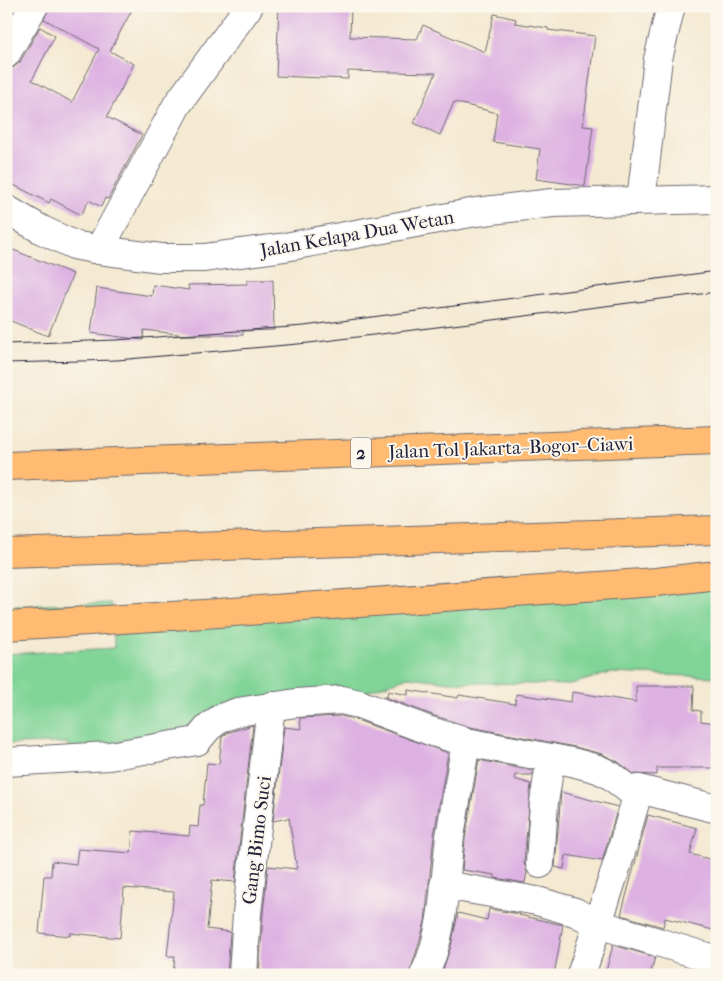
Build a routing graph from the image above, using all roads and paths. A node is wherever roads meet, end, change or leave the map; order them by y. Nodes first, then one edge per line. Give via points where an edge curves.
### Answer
1 (34, 6) edge
2 (250, 6) edge
3 (671, 6) edge
4 (6, 54) edge
5 (717, 198) edge
6 (642, 200) junction
7 (6, 210) edge
8 (99, 250) junction
9 (717, 440) edge
10 (6, 466) edge
11 (717, 530) edge
12 (6, 553) edge
13 (717, 575) edge
14 (6, 626) edge
15 (271, 706) junction
16 (466, 742) junction
17 (551, 758) junction
18 (6, 762) edge
19 (639, 789) junction
20 (717, 809) edge
21 (540, 864) dead end
22 (444, 885) junction
23 (598, 924) junction
24 (717, 960) edge
25 (243, 975) edge
26 (424, 975) edge
27 (581, 975) edge

1 - 4 street
2 - 8 street via 177,105
3 - 6 street via 658,59
5 - 6 street, Jalan Kelapa Dua Wetan
6 - 8 street, Jalan Kelapa Dua Wetan via 552,203 476,212 285,247 204,258 161,258
7 - 8 street, Jalan Kelapa Dua Wetan via 74,245
9 - 10 highway, Jalan Tol Jakarta–Bogor–Ciawi / 2
11 - 12 highway
13 - 14 highway via 224,613
15 - 16 street via 342,700
15 - 18 street via 221,718 197,741 108,756
15 - 25 street, Gang Bimo Suci
16 - 17 street
16 - 22 street
17 - 19 street via 598,769 629,790
17 - 21 street
19 - 20 street
19 - 23 street
22 - 23 street via 537,901 576,912
22 - 26 street via 441,923
23 - 24 street
23 - 27 street

